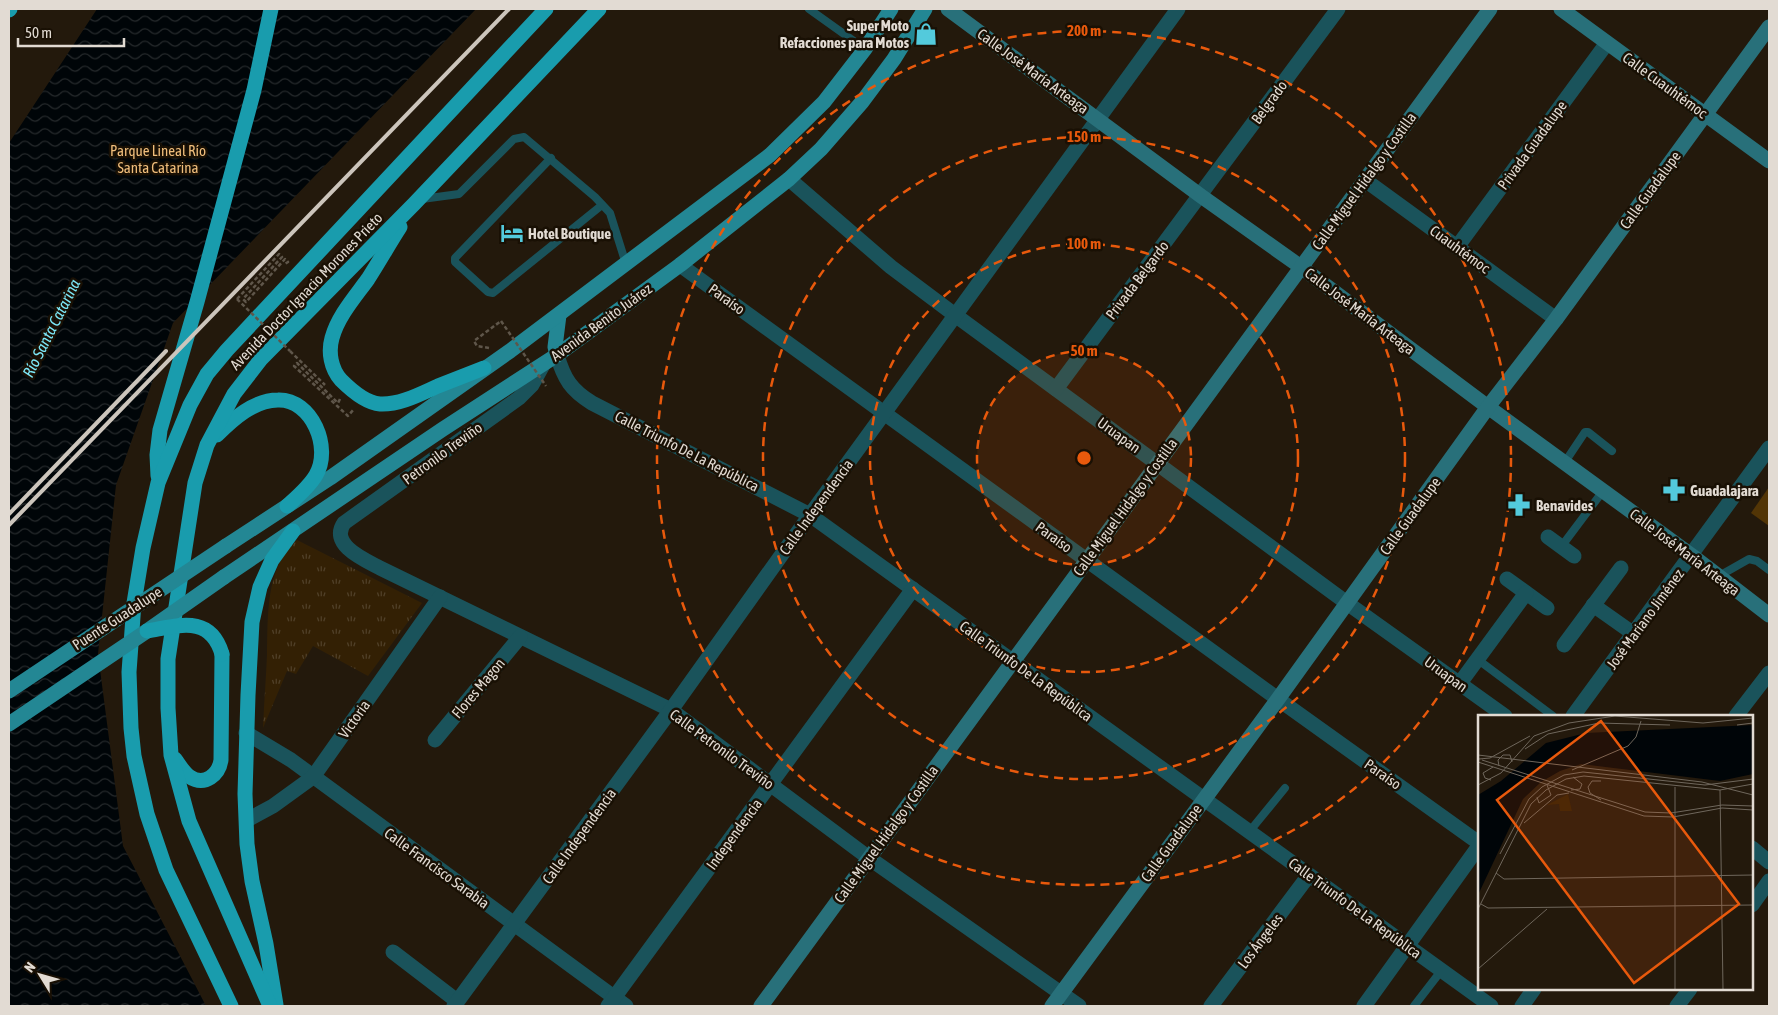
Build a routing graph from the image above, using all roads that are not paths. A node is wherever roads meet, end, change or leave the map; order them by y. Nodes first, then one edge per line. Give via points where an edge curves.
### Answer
1 (271, 9) edge
2 (546, 9) edge
3 (599, 9) edge
4 (809, 9) edge
5 (890, 9) edge
6 (925, 9) edge
7 (948, 9) edge
8 (1178, 9) edge
9 (1338, 9) edge
10 (1490, 9) edge
11 (1561, 9) edge
12 (1769, 27) edge
13 (1607, 43) junction
14 (865, 48) junction
15 (1705, 115) junction
16 (1097, 118) junction
17 (551, 158) junction
18 (1769, 161) edge
19 (789, 179) junction
20 (1365, 180) junction
21 (1201, 196) junction
22 (416, 201) junction
23 (602, 205) junction
24 (1457, 247) junction
25 (626, 264) junction
26 (680, 265) junction
27 (1301, 266) junction
28 (559, 315) junction
29 (955, 315) junction
30 (1556, 319) junction
31 (557, 356) junction
32 (543, 365) junction
33 (484, 368) junction
34 (1056, 389) junction
35 (1488, 407) junction
36 (884, 413) junction
37 (207, 445) junction
38 (1769, 448) edge
39 (1612, 451) dead end
40 (1565, 462) junction
41 (1158, 463) junction
42 (158, 483) junction
43 (1603, 491) junction
44 (287, 506) junction
45 (810, 515) junction
46 (294, 531) junction
47 (339, 536) joint
48 (1548, 537) dead end
49 (226, 546) joint
50 (1561, 547) junction
51 (1692, 555) junction
52 (1574, 556) dead end
53 (1086, 560) junction
54 (1621, 568) dead end
55 (1769, 570) edge
56 (224, 576) joint
57 (1719, 576) junction
58 (1507, 579) dead end
59 (913, 589) junction
60 (1526, 593) junction
61 (440, 597) junction
62 (1348, 603) junction
63 (1593, 605) junction
64 (1546, 608) dead end
65 (1769, 616) edge
66 (147, 631) junction
67 (1634, 634) junction
68 (520, 637) junction
69 (1564, 645) dead end
70 (1477, 659) junction
71 (1013, 661) junction
72 (1769, 673) edge
73 (1460, 683) junction
74 (9, 691) edge
75 (1278, 699) junction
76 (671, 710) junction
77 (1504, 715) edge
78 (1552, 715) edge
79 (1575, 715) edge
80 (1737, 715) edge
81 (9, 724) edge
82 (246, 733) junction
83 (435, 740) dead end
84 (172, 755) junction
85 (313, 777) junction
86 (771, 785) junction
87 (1285, 788) dead end
88 (1204, 799) junction
89 (247, 820) junction
90 (1249, 832) junction
91 (1478, 844) edge
92 (1478, 846) edge
93 (1753, 849) edge
94 (869, 858) junction
95 (1769, 862) edge
96 (1309, 875) junction
97 (1769, 881) edge
98 (1753, 904) edge
99 (514, 925) junction
100 (1407, 947) junction
101 (393, 952) dead end
102 (1441, 971) junction
103 (1533, 990) edge
104 (1689, 990) edge
105 (1062, 993) junction
106 (456, 1003) edge
107 (616, 1003) edge
108 (231, 1006) edge
109 (270, 1006) edge
110 (276, 1006) edge
111 (761, 1006) edge
112 (1052, 1006) edge
113 (1079, 1006) edge
114 (1211, 1006) edge
115 (1364, 1006) edge
116 (1414, 1006) edge
117 (1491, 1006) edge
118 (1522, 1006) edge
119 (1677, 1006) edge

1 - 42 highway via 254,90 160,430
2 - 42 highway, Avenida Doctor Ignacio Morones Prieto via 207,374 190,404
3 - 22 highway, Avenida Doctor Ignacio Morones Prieto
4 - 14 lane
5 - 14 main road, Avenida Benito Juárez
6 - 19 main road, Avenida Benito Juárez via 862,102 821,149
7 - 16 street, Calle José María Arteaga
8 - 16 street, Calle Independencia
9 - 21 street, Belgrado
10 - 20 street, Calle Miguel Hidalgo y Costilla
11 - 13 street, Calle Cuauhtémoc
12 - 15 street, Calle Guadalupe
13 - 15 street, Calle Cuauhtémoc
13 - 24 street, Privada Guadalupe
14 - 25 main road, Avenida Benito Juárez via 824,102 770,155
15 - 18 street, Calle Cuauhtémoc
15 - 30 street, Calle Guadalupe
16 - 21 street, Calle José María Arteaga
16 - 29 street, Calle Independencia
17 - 22 lane via 524,137 514,139 459,194
17 - 23 lane
17 - 23 lane via 455,262 493,293
19 - 26 main road, Avenida Benito Juárez
19 - 29 street, Uruapan via 891,267
20 - 24 street, Cuauhtémoc
20 - 27 street, Calle Miguel Hidalgo y Costilla
21 - 27 street, Calle José María Arteaga
21 - 34 street, Privada Belgardo
22 - 33 highway via 345,310 332,336 332,363 346,385 364,399 379,404 412,398
22 - 37 highway, Avenida Doctor Ignacio Morones Prieto via 261,359 234,394
23 - 25 lane via 610,213
24 - 30 street, Cuauhtémoc
25 - 28 main road, Avenida Benito Juárez
26 - 31 main road, Avenida Benito Juárez
26 - 36 street, Paraíso
27 - 35 street, Calle José María Arteaga
27 - 41 street, Calle Miguel Hidalgo y Costilla
28 - 31 main road
28 - 33 main road, Avenida Benito Juárez
29 - 34 street, Uruapan
29 - 36 street, Calle Independencia
30 - 35 street, Calle Guadalupe
31 - 32 main road, Avenida Benito Juárez
31 - 45 street, Calle Triunfo De La República via 563,374 577,394
32 - 46 main road, Avenida Benito Juárez
32 - 47 street, Petronilo Treviño via 532,385 519,398 350,519 340,529
33 - 44 main road, Avenida Benito Juárez
34 - 41 street, Uruapan
35 - 40 street, Calle José María Arteaga
35 - 62 street, Calle Guadalupe
36 - 45 street, Calle Independencia
36 - 53 street, Paraíso
37 - 44 highway via 228,424 258,404 289,401 304,410 318,429 322,452 320,464 316,475
37 - 84 highway, Avenida Doctor Ignacio Morones Prieto via 195,483 168,659
38 - 51 street, José Mariano Jiménez
39 - 40 lane via 1585,432
40 - 43 street, Calle José María Arteaga
41 - 53 street, Calle Miguel Hidalgo y Costilla
41 - 62 street, Uruapan
42 - 108 highway, Avenida Doctor Ignacio Morones Prieto via 143,548 130,643 129,700 134,756 147,814 166,870
43 - 50 lane
43 - 51 street, Calle José María Arteaga
44 - 49 main road, Avenida Benito Juárez
45 - 59 street, Calle Triunfo De La República
45 - 76 street, Calle Independencia
46 - 56 main road, Avenida Benito Juárez
46 - 82 highway via 272,560 260,587 252,622
47 - 61 street, Calle Petronilo Treviño via 360,557
48 - 50 street
49 - 74 main road, Puente Guadalupe, bridge
50 - 52 street
51 - 57 street, Calle José María Arteaga
51 - 67 street, José Mariano Jiménez
53 - 71 street, Calle Miguel Hidalgo y Costilla
53 - 75 street, Paraíso
54 - 63 street
55 - 57 lane via 1749,559
56 - 66 main road, Puente Guadalupe, bridge
57 - 65 street, Calle José María Arteaga
58 - 60 street
59 - 71 street, Calle Triunfo De La República
59 - 86 street, Independencia
60 - 64 street
60 - 70 street
61 - 68 street, Calle Petronilo Treviño
61 - 85 street, Victoria
62 - 73 street, Uruapan
62 - 75 street, Calle Guadalupe
63 - 67 street
63 - 69 street
66 - 81 main road, Puente Guadalupe, bridge
66 - 84 highway, bridge via 195,626 214,636 222,654 221,760 218,771 208,779 196,780
67 - 79 street, José Mariano Jiménez
68 - 76 street, Calle Petronilo Treviño
68 - 83 street, Flores Magon
70 - 73 street
70 - 78 lane
71 - 88 street, Calle Triunfo De La República
71 - 94 street, Calle Miguel Hidalgo y Costilla
72 - 80 street
73 - 77 street, Uruapan
75 - 88 street, Calle Guadalupe
75 - 91 street, Paraíso
76 - 86 street, Calle Petronilo Treviño
76 - 99 street, Calle Independencia
82 - 85 street, Calle Francisco Sarabia
82 - 89 highway
84 - 109 highway, Avenida Doctor Ignacio Morones Prieto via 189,821
85 - 89 street, Victoria
85 - 99 street, Calle Francisco Sarabia
86 - 94 street, Calle Petronilo Treviño
86 - 107 street, Independencia
87 - 90 lane
88 - 90 street, Calle Triunfo De La República
88 - 105 street, Calle Guadalupe
89 - 110 highway via 252,881
90 - 96 street, Calle Triunfo De La República
92 - 100 street
93 - 95 street
94 - 105 street, Calle Petronilo Treviño
94 - 111 street, Calle Miguel Hidalgo y Costilla
96 - 100 street, Calle Triunfo De La República
96 - 114 street, Los Ángeles
97 - 98 street
99 - 106 street, Calle Independencia
99 - 107 street, Calle Francisco Sarabia
100 - 102 street, Calle Triunfo De La República
100 - 115 street
101 - 106 street
102 - 116 lane
102 - 117 street, Calle Triunfo De La República
103 - 118 street
104 - 119 street
105 - 112 street, Calle Guadalupe
105 - 113 street, Calle Petronilo Treviño

